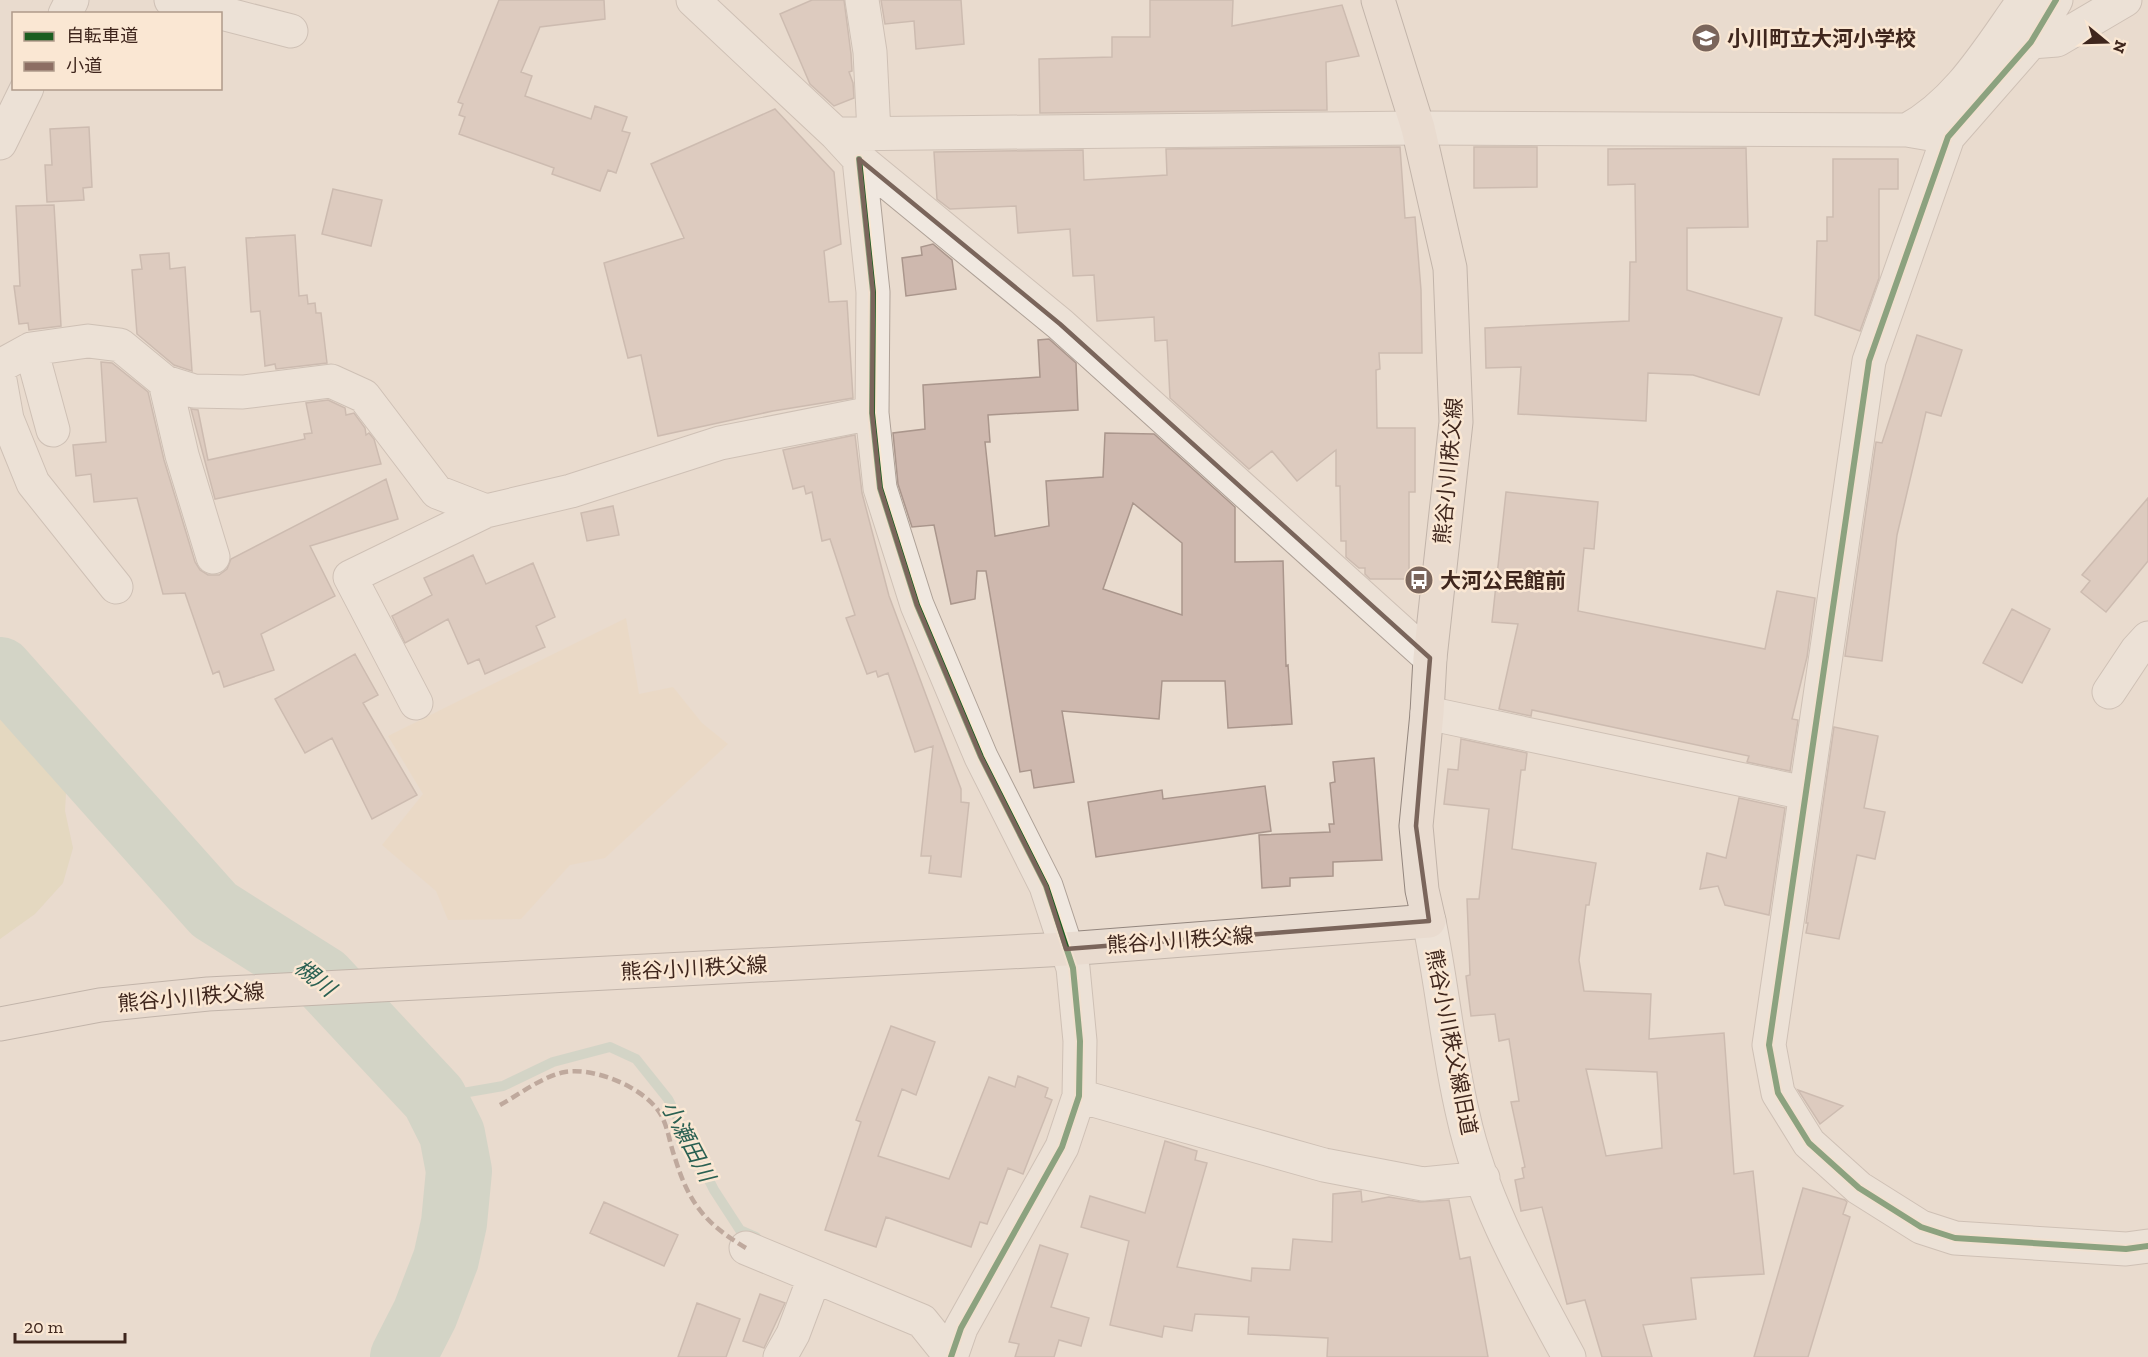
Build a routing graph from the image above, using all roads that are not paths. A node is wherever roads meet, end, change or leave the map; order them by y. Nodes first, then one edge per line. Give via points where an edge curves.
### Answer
1 (171, 0) edge
2 (693, 0) edge
3 (862, 0) edge
4 (1378, 0) edge
5 (2024, 0) edge
6 (2056, 0) edge
7 (2125, 0) edge
8 (217, 12) edge
9 (222, 13) edge
10 (291, 31) dead end
11 (2031, 42) junction
12 (26, 90) edge
13 (1418, 128) junction
14 (1907, 130) junction
15 (1948, 136) junction
16 (0, 143) edge
17 (867, 146) junction
18 (31, 349) junction
19 (0, 366) edge
20 (0, 380) edge
21 (165, 382) junction
22 (872, 413) junction
23 (53, 430) dead end
24 (486, 511) junction
25 (213, 557) dead end
26 (116, 588) dead end
27 (2148, 638) edge
28 (1430, 658) junction
29 (2109, 692) dead end
30 (416, 703) dead end
31 (1427, 713) junction
32 (1805, 793) junction
33 (1429, 921) junction
34 (1066, 948) junction
35 (0, 1024) edge
36 (1079, 1096) junction
37 (1483, 1178) junction
38 (2148, 1246) edge
39 (746, 1248) dead end
40 (814, 1278) junction
41 (780, 1357) edge
42 (951, 1357) edge
43 (1569, 1357) edge

1 - 8 street
2 - 17 street via 836,134
3 - 17 street via 870,52
4 - 13 main road, 熊谷小川秩父線
5 - 14 street via 1971,75 1930,118
6 - 11 street
7 - 11 street via 2057,40
9 - 10 street
11 - 15 street
12 - 16 street
13 - 14 street
13 - 17 street
13 - 28 main road, 熊谷小川秩父線 via 1450,268 1456,411
14 - 15 street
15 - 32 street via 1869,361
17 - 22 street via 873,292
17 - 28 street
18 - 19 street
18 - 21 street via 88,341 120,345
18 - 23 street
20 - 26 street via 7,419 33,483
21 - 24 street via 194,391 243,392 331,381 364,396 437,492
21 - 25 street
22 - 24 street via 720,443 571,491
22 - 34 street via 880,488 917,605 981,757 1046,886
24 - 30 street via 350,577
27 - 29 street
28 - 31 main road, 熊谷小川秩父線
31 - 32 street
31 - 33 main road, 熊谷小川秩父線 via 1416,826
32 - 38 street via 1769,1046 1778,1093 1809,1143 1859,1188 1921,1227 1955,1238 2092,1247
33 - 34 main road, 熊谷小川秩父線
33 - 37 street, 熊谷小川秩父線旧道 via 1463,1116
34 - 35 main road, 熊谷小川秩父線 via 208,994 100,1005
34 - 36 street via 1073,968 1080,1041
36 - 37 street via 1346,1169 1422,1184
36 - 42 street via 1062,1147 961,1328
37 - 43 street, 熊谷小川秩父線旧道 via 1504,1236
39 - 40 street
40 - 41 street
40 - 42 street via 922,1321

